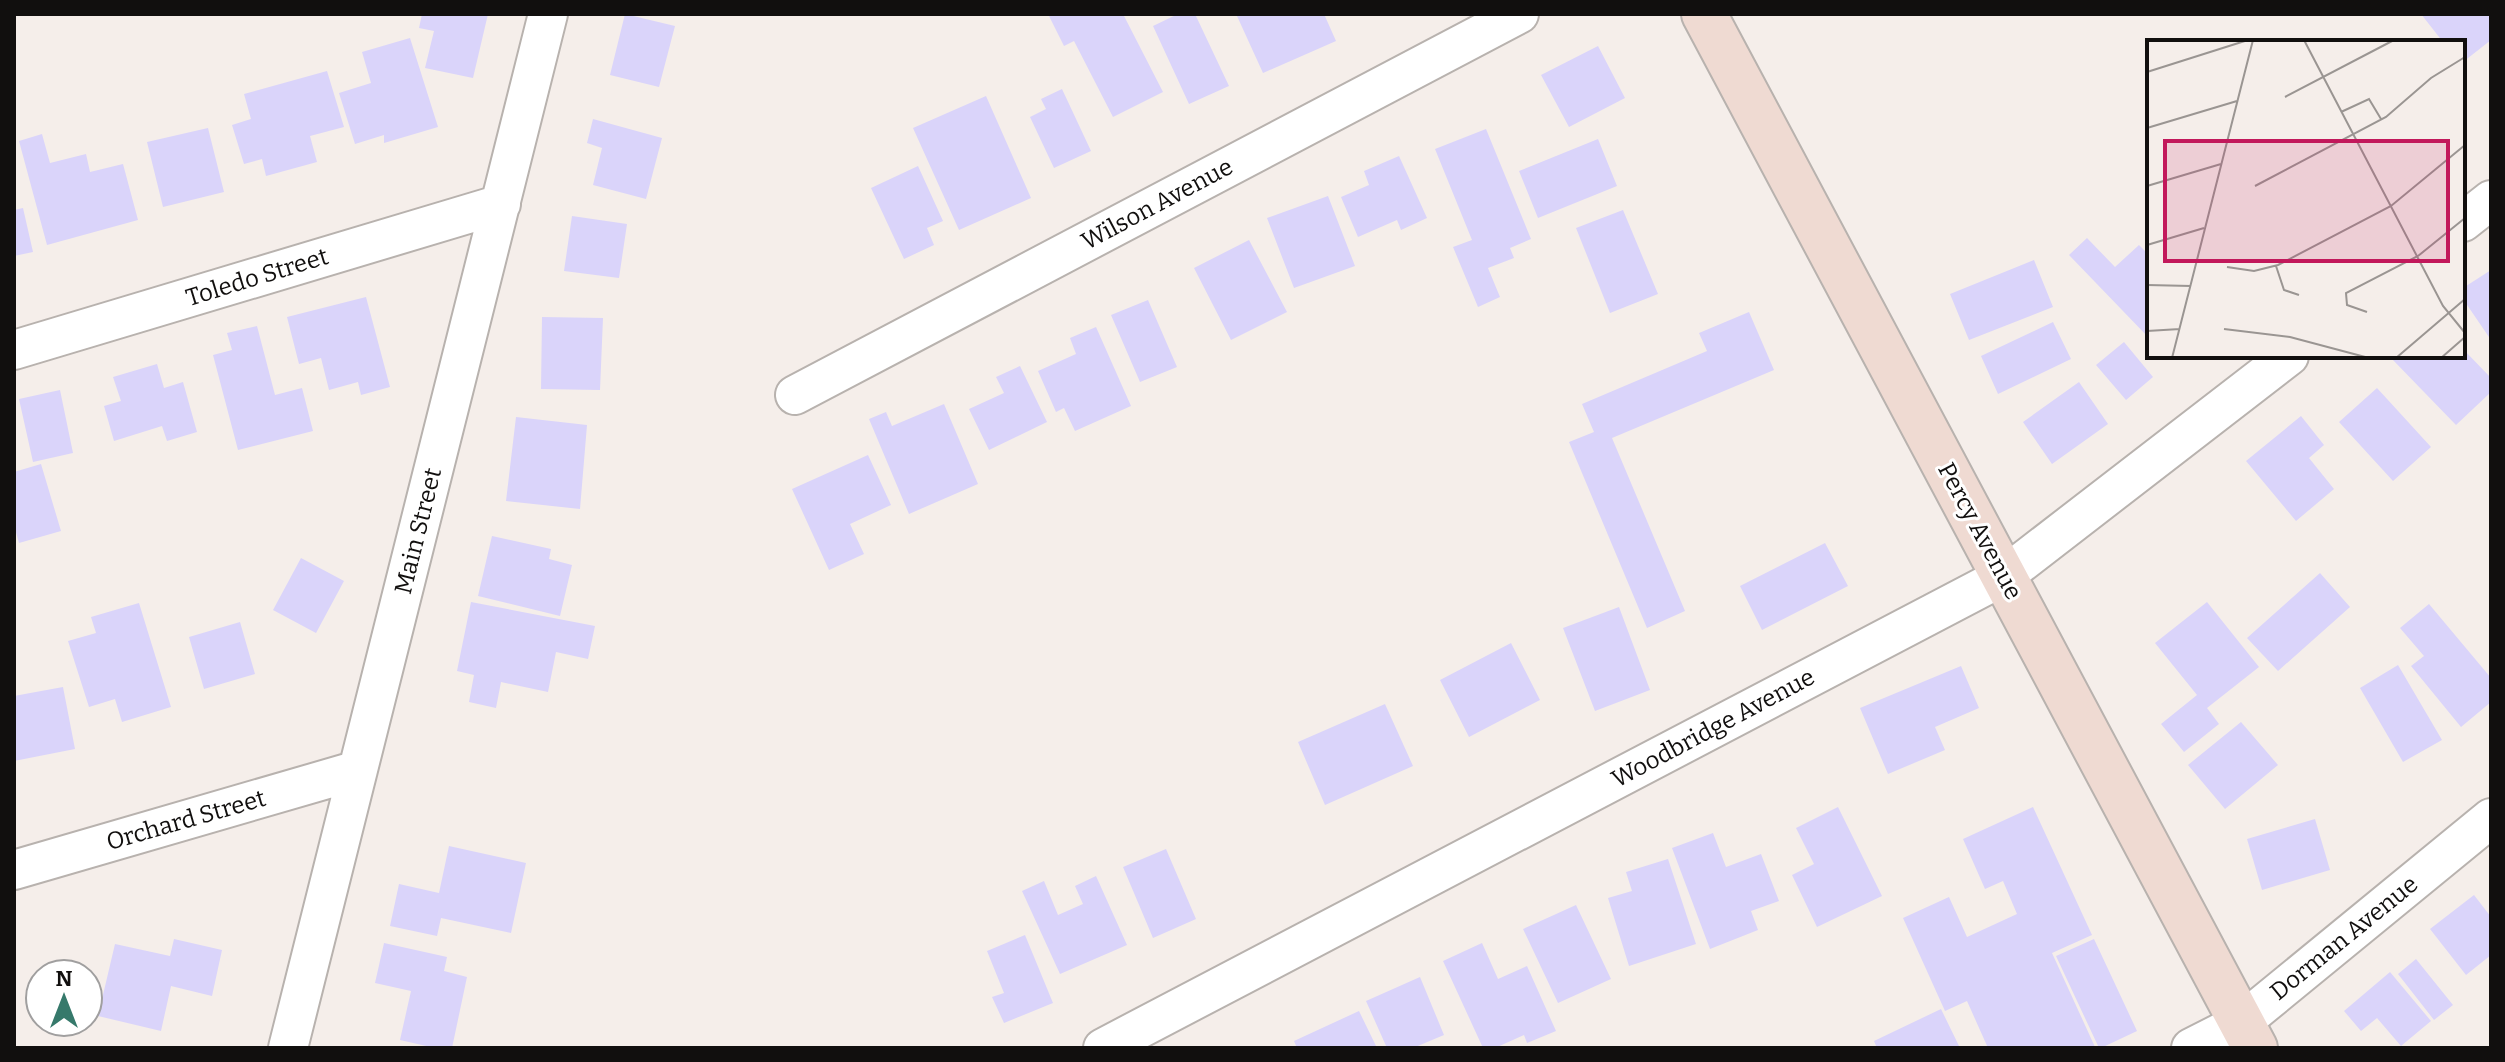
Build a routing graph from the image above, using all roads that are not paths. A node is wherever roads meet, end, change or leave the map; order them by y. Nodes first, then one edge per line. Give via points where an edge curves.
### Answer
1 (548, 14) edge
2 (1519, 14) edge
3 (1704, 14) edge
4 (2491, 200) edge
5 (501, 204) junction
6 (2465, 220) edge
7 (14, 350) edge
8 (2286, 358) edge
9 (795, 395) dead end
10 (2004, 576) junction
11 (358, 770) junction
12 (2491, 818) edge
13 (14, 870) edge
14 (2248, 1035) edge
15 (288, 1048) edge
16 (1103, 1048) edge
17 (2191, 1048) edge

1 - 5 street, Main Street
2 - 9 street, Wilson Avenue
3 - 10 street, Percy Avenue
4 - 6 street
5 - 7 street, Toledo Street
5 - 11 street, Main Street
8 - 10 street, Woodbridge Avenue
10 - 14 street, Percy Avenue
10 - 16 street, Woodbridge Avenue
11 - 13 street, Orchard Street
11 - 15 street, Main Street
12 - 14 street, Dorman Avenue
14 - 17 street, Dorman Avenue

